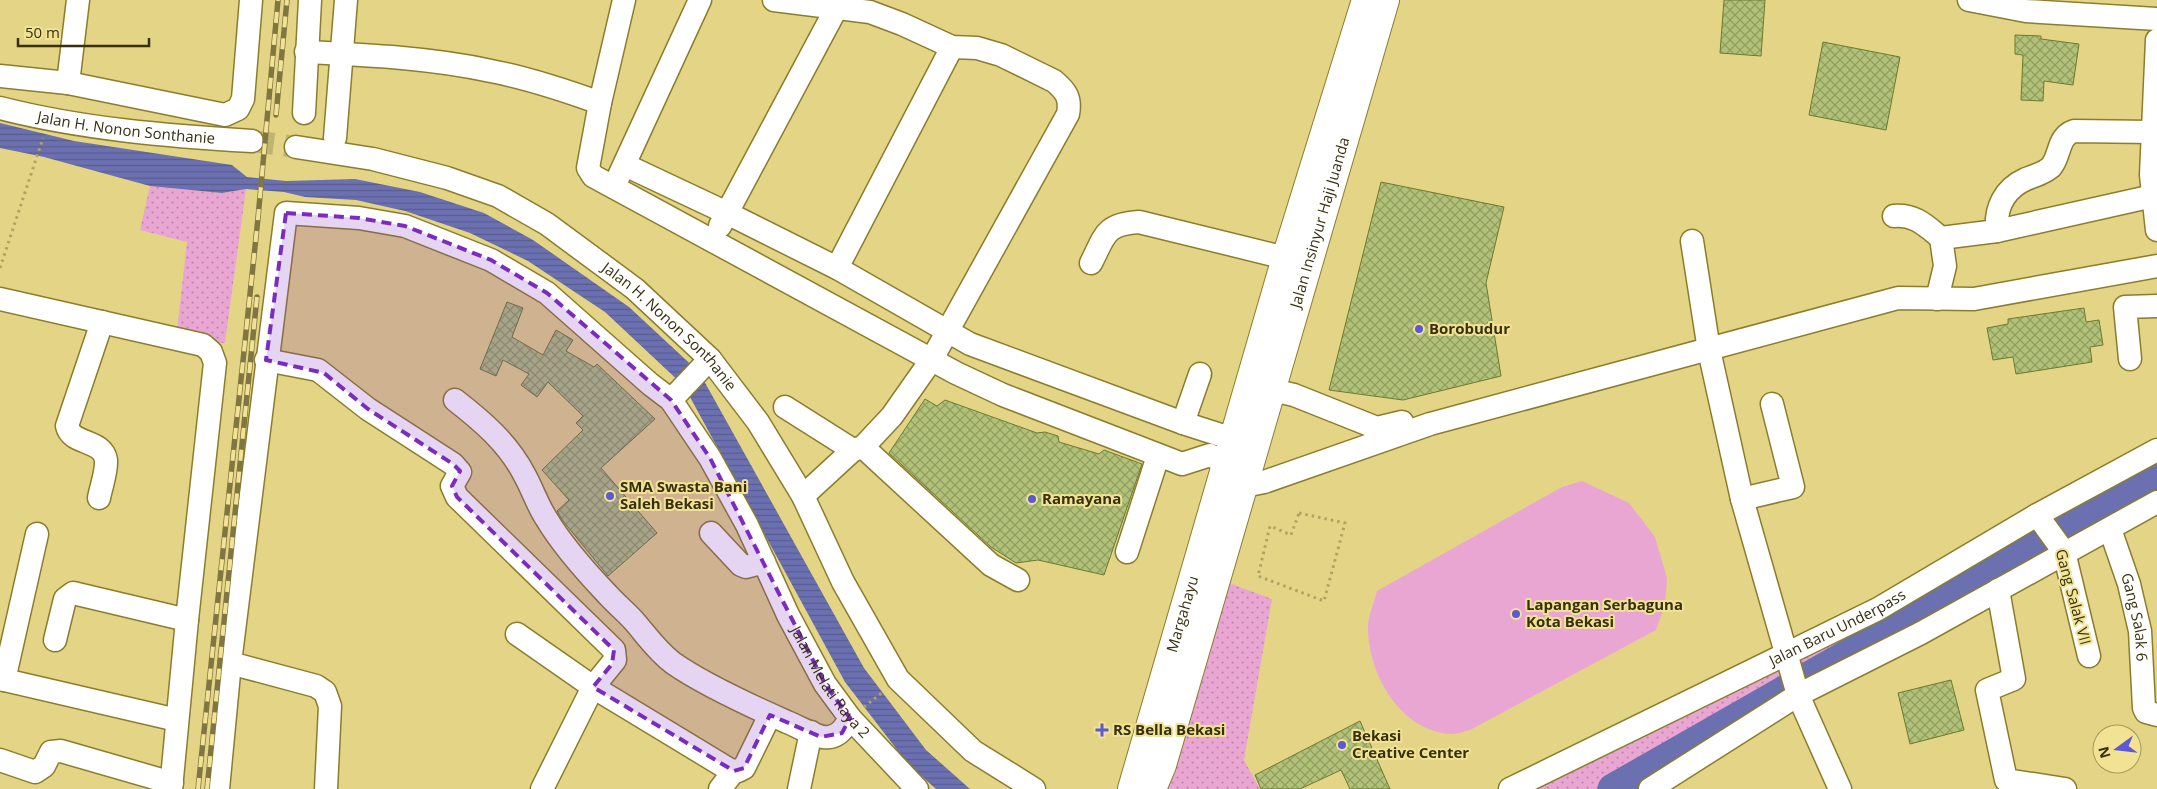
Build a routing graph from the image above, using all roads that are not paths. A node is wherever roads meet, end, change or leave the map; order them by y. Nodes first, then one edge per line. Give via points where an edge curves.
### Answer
1 (78, 0) edge
2 (250, 0) edge
3 (310, 0) edge
4 (346, 0) edge
5 (624, 0) edge
6 (700, 0) edge
7 (774, 0) edge
8 (1969, 0) edge
9 (1375, 3) edge
10 (836, 7) junction
11 (2157, 19) edge
12 (2157, 40) edge
13 (952, 47) junction
14 (306, 52) junction
15 (342, 54) junction
16 (2156, 72) edge
17 (0, 76) edge
18 (68, 83) junction
19 (600, 103) junction
20 (0, 108) edge
21 (304, 113) dead end
22 (2152, 132) junction
23 (335, 138) dead end
24 (252, 141) tunnel mouth
25 (296, 146) tunnel mouth
26 (1328, 161) junction
27 (625, 165) junction
28 (2154, 182) edge
29 (614, 187) junction
30 (727, 213) junction
31 (1894, 216) dead end
32 (2157, 230) edge
33 (1997, 231) junction
34 (1940, 238) junction
35 (713, 241) junction
36 (1692, 241) dead end
37 (1278, 256) junction
38 (1091, 263) dead end
39 (2157, 266) edge
40 (837, 268) junction
41 (1937, 299) junction
42 (0, 300) edge
43 (2157, 306) edge
44 (102, 322) junction
45 (948, 332) junction
46 (1709, 350) junction
47 (1270, 353) junction
48 (710, 359) junction
49 (932, 359) junction
50 (2130, 359) dead end
51 (266, 360) junction
52 (1200, 374) dead end
53 (1272, 390) junction
54 (455, 400) dead end
55 (671, 400) junction
56 (1772, 404) dead end
57 (785, 407) dead end
58 (1183, 423) junction
59 (1430, 424) junction
60 (858, 449) junction
61 (2157, 450) edge
62 (1158, 456) junction
63 (1232, 460) junction
64 (803, 496) junction
65 (99, 498) dead end
66 (1742, 499) junction
67 (2157, 502) edge
68 (2041, 521) junction
69 (2110, 529) junction
70 (711, 532) dead end
71 (37, 534) dead end
72 (2062, 548) junction
73 (1128, 552) dead end
74 (764, 562) junction
75 (1018, 580) dead end
76 (1998, 590) junction
77 (186, 620) junction
78 (516, 634) dead end
79 (55, 640) dead end
80 (1788, 655) junction
81 (2089, 656) dead end
82 (230, 664) junction
83 (2, 680) edge
84 (593, 687) junction
85 (1798, 696) junction
86 (2150, 712) edge
87 (770, 715) junction
88 (850, 718) junction
89 (177, 720) junction
90 (810, 732) junction
91 (0, 760) edge
92 (734, 771) junction
93 (172, 786) edge
94 (218, 789) edge
95 (326, 789) edge
96 (542, 789) edge
97 (720, 789) edge
98 (799, 789) edge
99 (917, 789) edge
100 (1034, 789) edge
101 (1132, 789) edge
102 (1152, 789) edge
103 (1510, 789) edge
104 (1650, 789) edge
105 (1840, 789) edge
106 (2065, 789) edge

1 - 18 street
2 - 18 street via 243,99 238,109 225,115
3 - 14 street
4 - 15 street
5 - 19 street
6 - 27 street
7 - 10 street
8 - 11 street via 2026,11
9 - 26 main road, Jalan Insinyur Haji Juanda
10 - 13 street via 886,17
10 - 30 street
12 - 16 street
13 - 40 street
13 - 45 street via 988,50 1012,60 1054,81 1063,88 1070,101 1068,114
14 - 15 street
14 - 21 street
15 - 19 street via 490,70 559,88
15 - 23 street
16 - 22 street
17 - 18 street
19 - 29 street via 588,171
20 - 24 street, Jalan H. Nonon Sonthanie via 48,120
22 - 28 street
22 - 33 street via 2069,133 2062,140 2051,167 2017,184 2002,198 1996,219
25 - 48 street, Jalan H. Nonon Sonthanie via 373,159 447,178 498,196 547,224 635,289
26 - 37 main road, Jalan Insinyur Haji Juanda
26 - 47 main road, Jalan Insinyur Haji Juanda
27 - 29 street
27 - 30 street
28 - 32 street
28 - 33 street
29 - 35 street
30 - 35 street
30 - 40 street
31 - 34 street via 1915,218
33 - 34 street
34 - 41 street via 1946,266
35 - 49 street
36 - 46 street
37 - 38 street via 1130,222 1107,231
37 - 47 main road, Jalan Insinyur Haji Juanda
39 - 41 street via 1974,299
40 - 45 street
41 - 46 street via 1898,298
42 - 44 street
43 - 50 street via 2125,307
44 - 65 street via 67,426 70,433 104,454 106,461
44 - 77 street via 203,345 213,355 215,363
45 - 49 street
45 - 58 street via 997,356
46 - 59 street
46 - 66 street
47 - 53 main road, Jalan Insinyur Haji Juanda
47 - 63 main road, Jalan Insinyur Haji Juanda
48 - 55 street
48 - 64 street, Jalan H. Nonon Sonthanie via 758,422
49 - 60 street via 892,416
49 - 62 street via 1003,395
51 - 55 street, Jalan Melati Raya 2 via 286,212 319,214 405,226 491,260 547,293
51 - 82 street
51 - 84 street via 318,370 368,409 453,464 460,472 452,486 457,497 614,650 616,655 612,664
52 - 58 street
53 - 59 street via 1313,401 1377,428 1415,418
53 - 63 main road, Jalan Insinyur Haji Juanda
54 - 87 street via 507,447 564,544 600,587 634,620 656,649 688,672
55 - 74 street, Jalan Melati Raya 2 via 710,458
56 - 66 street via 1793,487
57 - 60 street
58 - 63 street via 1206,430
59 - 63 street via 1254,484
60 - 64 street
60 - 75 street via 991,565
61 - 68 street, Jalan Baru Underpass
62 - 63 street via 1182,464
62 - 73 street
63 - 101 main road, Margahayu
63 - 102 main road via 1162,765
64 - 100 street, Jalan H. Nonon Sonthanie via 843,582 898,679 973,750
66 - 80 street
67 - 69 street
68 - 72 street, Gang Salak VII
68 - 80 street, Jalan Baru Underpass
69 - 72 street
69 - 86 street, Gang Salak 6 via 2129,584 2140,631
70 - 74 street via 741,565
71 - 83 street
72 - 76 street
72 - 81 street, Gang Salak VII
74 - 88 street, Jalan Melati Raya 2 via 825,684
76 - 85 street
76 - 106 street via 2014,679 1987,690 2006,781
77 - 79 street via 74,593 65,599
77 - 89 street
78 - 84 street
80 - 85 street
80 - 103 street, Jalan Baru Underpass
82 - 94 street
82 - 95 street via 316,686 325,692 330,706
83 - 89 street
84 - 92 street
84 - 96 street
85 - 104 street
85 - 105 street
87 - 90 street
87 - 92 street via 744,768
88 - 90 street via 842,733 833,738
88 - 99 street, Jalan Melati Raya 2
89 - 93 street
90 - 98 street
91 - 93 street via 35,772 44,766 51,752 61,751
92 - 97 street

